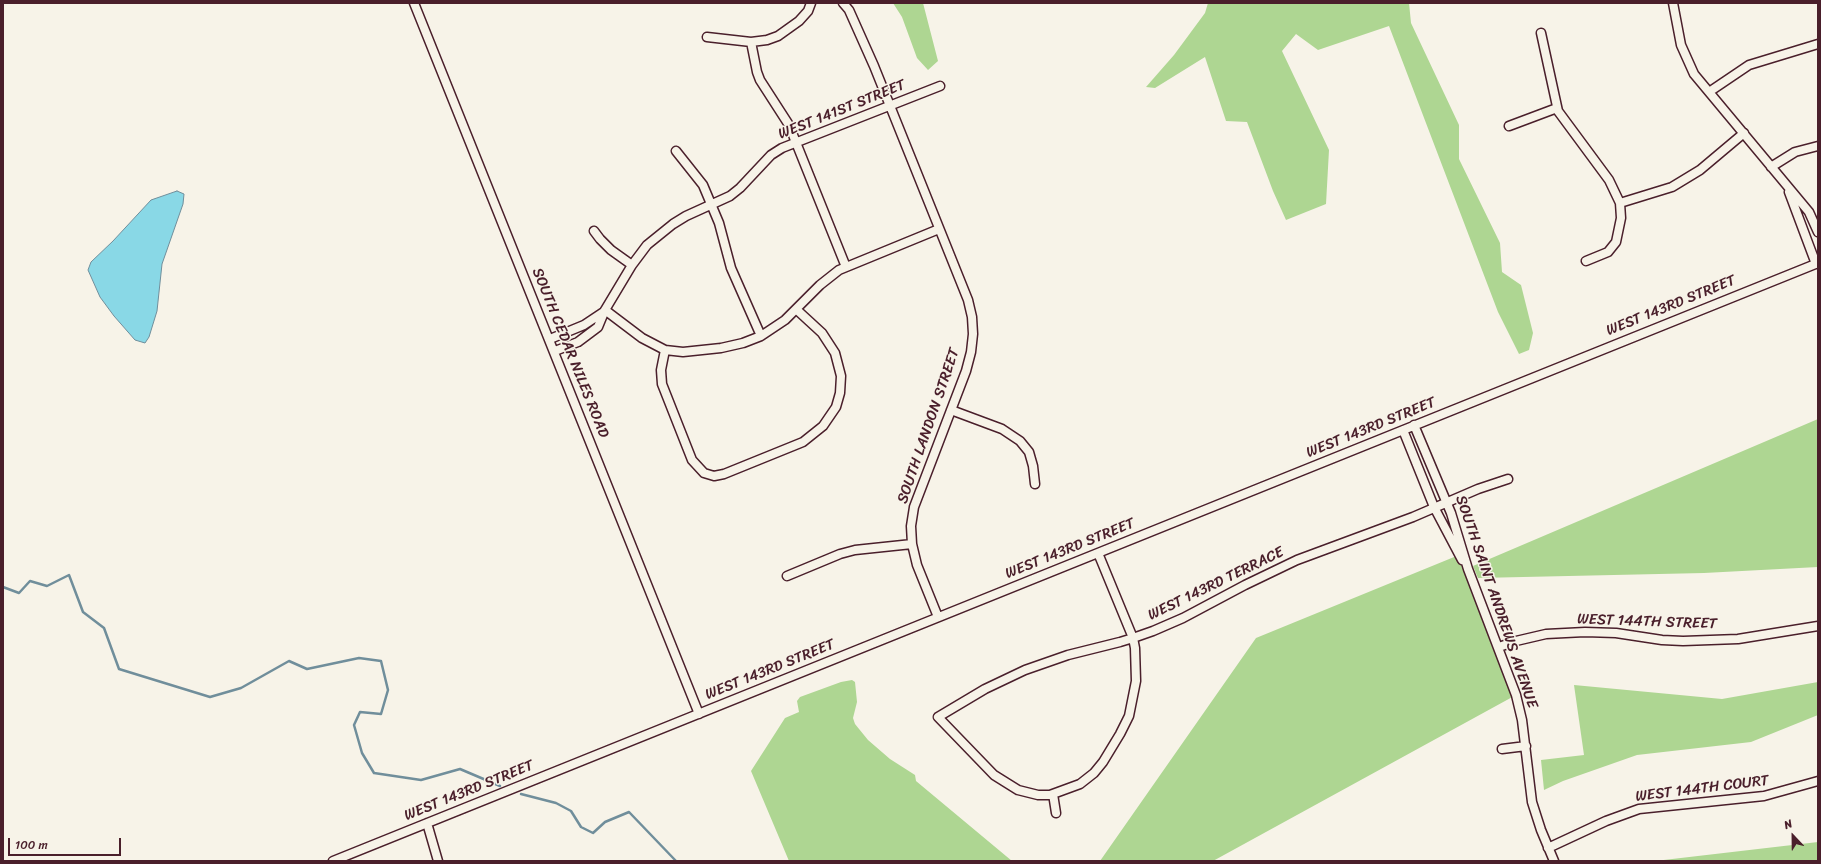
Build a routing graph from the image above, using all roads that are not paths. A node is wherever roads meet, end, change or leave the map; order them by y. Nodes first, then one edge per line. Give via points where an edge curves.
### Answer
1 (414, 3) edge
2 (811, 3) edge
3 (843, 3) edge
4 (1672, 3) edge
5 (1541, 33) dead end
6 (707, 37) dead end
7 (751, 42) junction
8 (1818, 44) edge
9 (940, 86) dead end
10 (1709, 92) junction
11 (890, 106) junction
12 (1557, 108) junction
13 (1509, 126) dead end
14 (1744, 133) junction
15 (797, 143) junction
16 (1818, 146) edge
17 (676, 150) dead end
18 (1771, 167) junction
19 (1786, 186) junction
20 (1620, 203) junction
21 (712, 205) junction
22 (939, 229) junction
23 (594, 230) dead end
24 (1818, 232) edge
25 (1586, 261) dead end
26 (1817, 263) edge
27 (632, 265) junction
28 (846, 267) junction
29 (605, 310) junction
30 (797, 310) junction
31 (761, 336) junction
32 (550, 339) junction
33 (665, 350) junction
34 (555, 351) junction
35 (951, 410) junction
36 (1414, 425) junction
37 (1403, 430) junction
38 (1508, 479) dead end
39 (1035, 484) dead end
40 (1446, 502) junction
41 (1434, 507) junction
42 (912, 544) junction
43 (1098, 553) junction
44 (1468, 569) junction
45 (787, 576) dead end
46 (938, 617) junction
47 (1818, 626) edge
48 (1133, 638) junction
49 (1499, 647) junction
50 (699, 714) junction
51 (1526, 746) junction
52 (1502, 749) dead end
53 (1818, 781) edge
54 (1053, 794) junction
55 (1056, 813) dead end
56 (427, 823) junction
57 (1548, 848) junction
58 (333, 861) edge
59 (438, 861) edge
60 (1554, 861) edge

1 - 32 street, SOUTH CEDAR NILES ROAD
2 - 7 street via 808,11 788,30 767,40
3 - 11 street, SOUTH LANDON STREET via 852,16
4 - 10 street via 1681,45 1694,74
5 - 12 street
6 - 7 street
7 - 15 street via 760,80 789,125
8 - 10 street via 1749,65
9 - 11 street, WEST 141ST STREET
10 - 14 street
11 - 15 street, WEST 141ST STREET
11 - 22 street, SOUTH LANDON STREET
12 - 13 street
12 - 20 street via 1610,180
14 - 18 street
14 - 20 street via 1700,170 1672,187
15 - 21 street, WEST 141ST STREET via 771,155 740,188
15 - 28 street
16 - 18 street via 1795,152
17 - 21 street via 703,185
18 - 19 street
19 - 24 street via 1809,212
19 - 26 street
20 - 25 street via 1620,226 1616,242 1608,252
21 - 27 street, WEST 141ST STREET via 673,224 647,245
21 - 31 street via 731,268
22 - 28 street
22 - 35 street, SOUTH LANDON STREET via 968,300 972,317 971,352
23 - 27 street via 611,250
26 - 36 street, WEST 143RD STREET
27 - 29 street, WEST 141ST STREET
28 - 30 street via 829,276
29 - 32 street, WEST 141ST STREET via 584,325
29 - 33 street via 642,338
29 - 34 street, WEST 141ST STREET via 598,327 586,337
30 - 31 street
30 - 33 street via 822,333 835,353 841,376 836,407 823,426 803,442 724,474 714,476 704,473 692,460 662,384 661,370
31 - 33 street via 722,348 683,352
32 - 34 street, SOUTH CEDAR NILES ROAD
34 - 50 street, SOUTH CEDAR NILES ROAD
35 - 39 street via 1002,429 1020,441 1029,452
35 - 42 street, SOUTH LANDON STREET via 914,507
36 - 37 street, WEST 143RD STREET
36 - 40 street, SOUTH SAINT ANDREWS AVENUE
37 - 41 street
37 - 43 street, WEST 143RD STREET
38 - 40 street, WEST 143RD TERRACE
40 - 41 street, WEST 143RD TERRACE
40 - 44 street, SOUTH SAINT ANDREWS AVENUE
41 - 44 street
41 - 48 street, WEST 143RD TERRACE via 1296,560 1183,618
42 - 45 street via 855,550
42 - 46 street, SOUTH LANDON STREET via 917,565
43 - 46 street, WEST 143RD STREET
43 - 48 street
44 - 49 street, SOUTH SAINT ANDREWS AVENUE
46 - 50 street, WEST 143RD STREET
47 - 49 street, WEST 144TH STREET via 1738,639 1683,641 1616,633 1546,634
48 - 54 street via 1136,681 1132,704 1120,734 1103,762 1088,779 1071,789
48 - 54 street, WEST 143RD TERRACE via 1068,655 1026,670 985,689 938,718 1006,784 1029,794
49 - 51 street, SOUTH SAINT ANDREWS AVENUE via 1516,695
50 - 56 street, WEST 143RD STREET
51 - 52 street
51 - 57 street, SOUTH SAINT ANDREWS AVENUE via 1532,802
53 - 57 street, WEST 144TH COURT via 1764,796 1639,809
54 - 55 street
56 - 58 street, WEST 143RD STREET
56 - 59 street
57 - 60 street, SOUTH SAINT ANDREWS AVENUE

